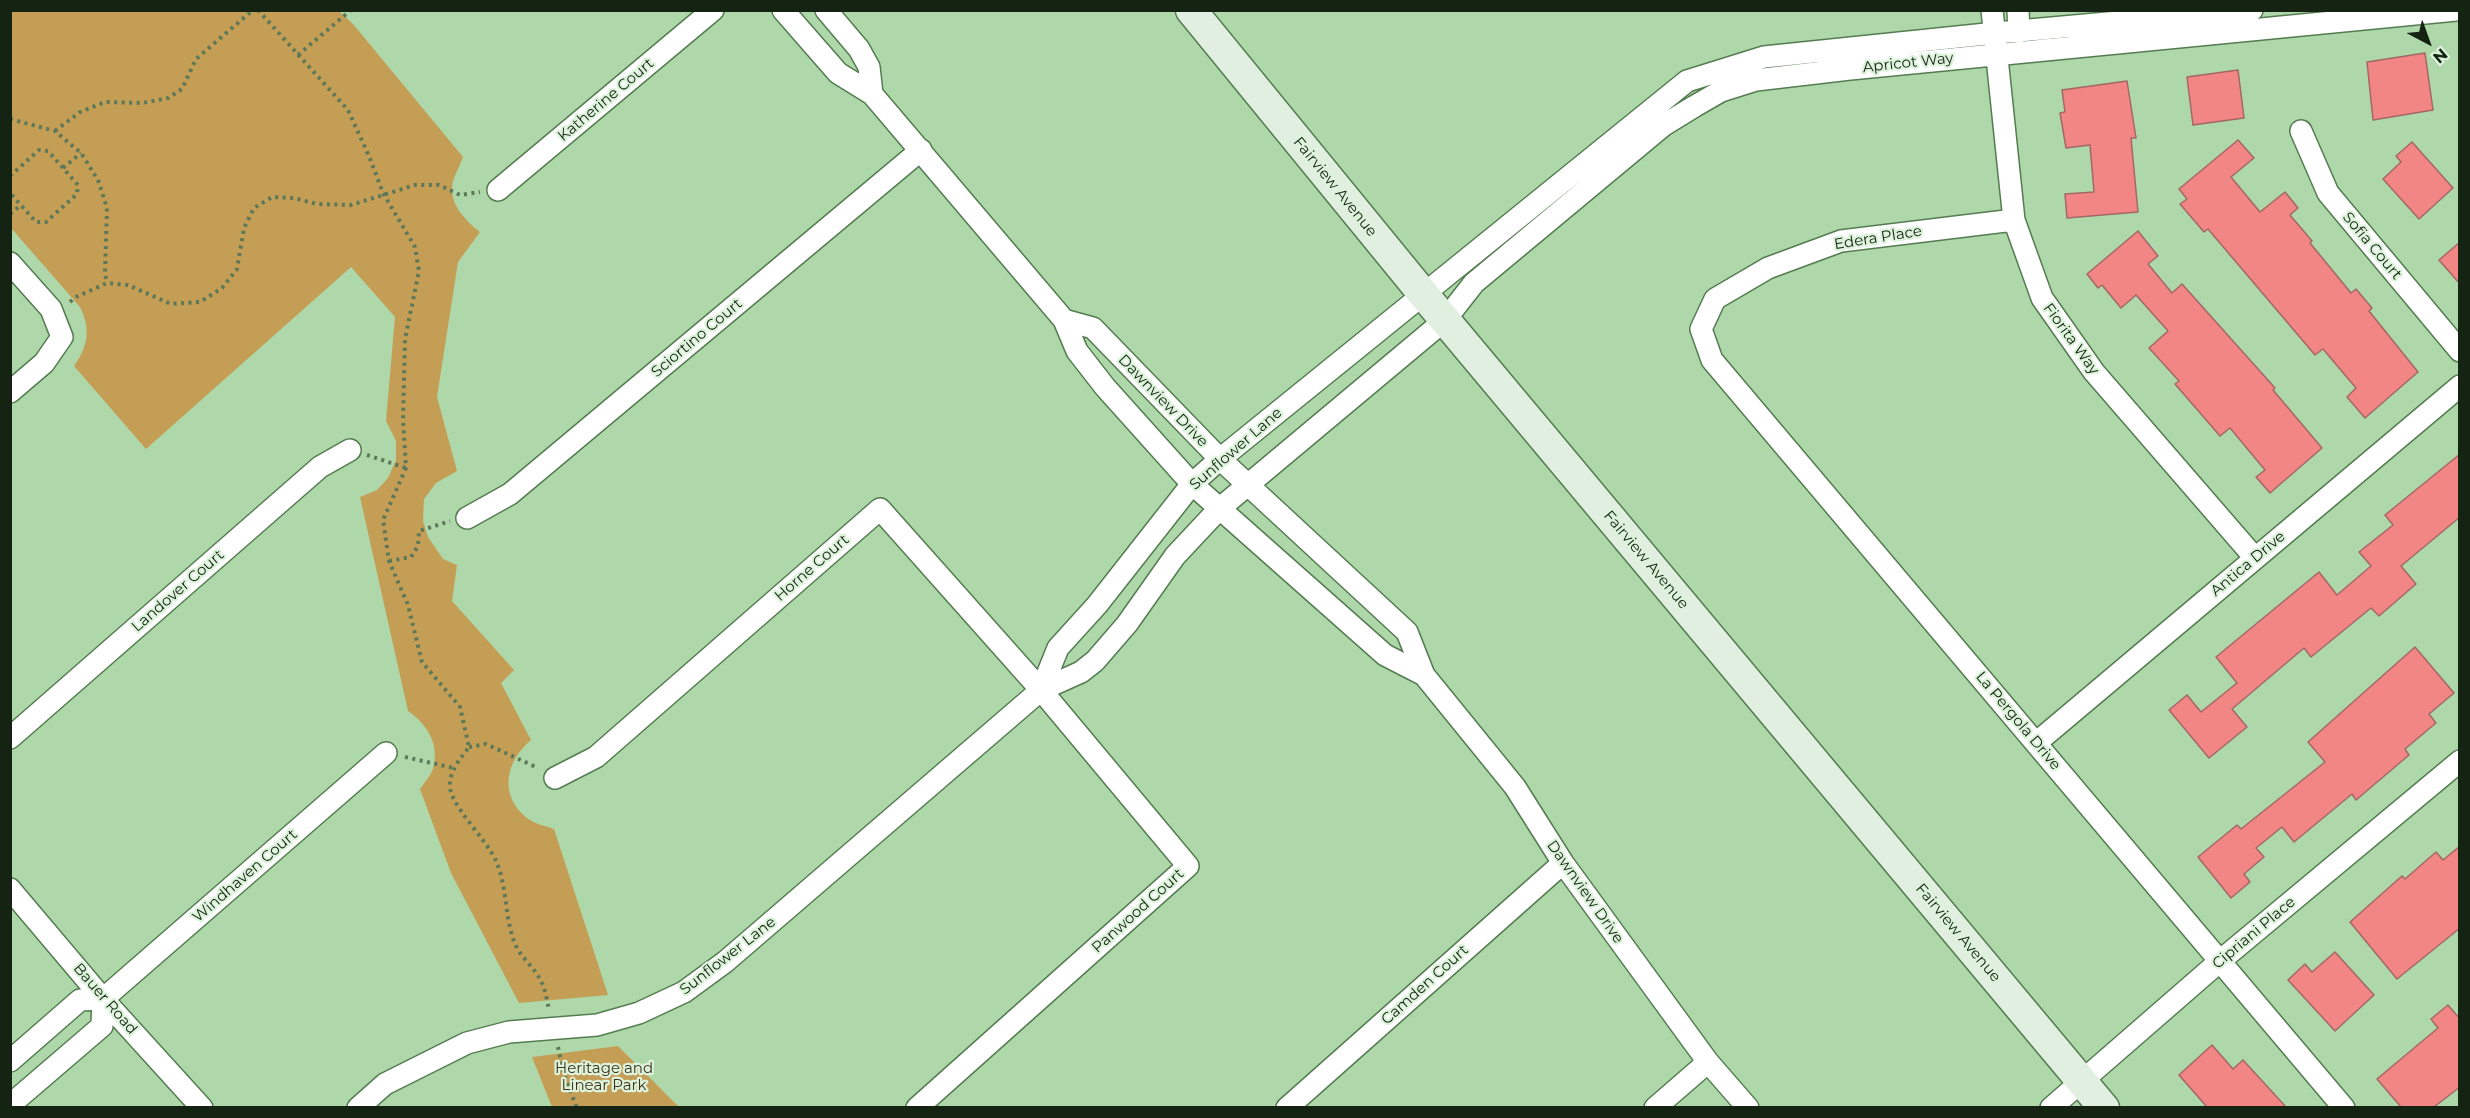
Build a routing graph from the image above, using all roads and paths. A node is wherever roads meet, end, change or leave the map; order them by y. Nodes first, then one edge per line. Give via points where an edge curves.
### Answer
1 (253, 10) edge
2 (258, 10) edge
3 (351, 10) edge
4 (713, 10) edge
5 (783, 10) edge
6 (826, 10) edge
7 (1191, 10) edge
8 (1992, 10) edge
9 (2018, 10) edge
10 (2252, 10) edge
11 (2456, 10) edge
12 (2019, 32) junction
13 (1997, 44) junction
14 (298, 56) junction
15 (872, 94) junction
16 (10, 119) edge
17 (55, 131) junction
18 (2301, 131) dead end
19 (921, 150) junction
20 (81, 153) junction
21 (63, 168) junction
22 (10, 176) edge
23 (498, 190) joint
24 (10, 193) edge
25 (383, 193) junction
26 (21, 205) junction
27 (10, 214) edge
28 (2014, 220) junction
29 (10, 263) edge
30 (107, 283) junction
31 (1424, 296) junction
32 (53, 315) junction
33 (1064, 320) junction
34 (1445, 320) junction
35 (1701, 329) joint
36 (2460, 351) edge
37 (2460, 386) edge
38 (10, 392) edge
39 (350, 450) joint
40 (1220, 459) junction
41 (406, 468) junction
42 (1248, 483) junction
43 (1192, 484) junction
44 (1219, 509) junction
45 (467, 518) joint
46 (2255, 558) junction
47 (389, 561) junction
48 (1424, 675) junction
49 (1041, 690) junction
50 (10, 738) edge
51 (2036, 743) junction
52 (469, 747) junction
53 (386, 753) joint
54 (2460, 761) edge
55 (454, 768) junction
56 (555, 778) joint
57 (1563, 863) junction
58 (10, 889) edge
59 (2220, 961) junction
60 (104, 999) junction
61 (554, 1028) junction
62 (10, 1061) edge
63 (1708, 1062) junction
64 (2082, 1081) junction
65 (10, 1105) edge
66 (202, 1107) edge
67 (358, 1107) edge
68 (577, 1107) edge
69 (917, 1107) edge
70 (1287, 1107) edge
71 (1655, 1107) edge
72 (1748, 1107) edge
73 (2051, 1107) edge
74 (2104, 1107) edge
75 (2344, 1107) edge

1 - 17 path via 196,58 182,89 168,99 105,102 81,112
2 - 14 path
3 - 14 path
4 - 23 street, Katherine Court
5 - 15 street, Dawnview Drive via 838,73
6 - 15 street via 869,67
7 - 31 street, Fairview Avenue
8 - 13 street, Fiorita Way
9 - 12 street
10 - 12 street, Apricot Way
11 - 13 street, Apricot Way
12 - 13 street, Apricot Way
13 - 28 street, Fiorita Way
13 - 31 street, Apricot Way via 1764,57 1687,81
13 - 34 street, Apricot Way via 1756,80 1721,91 1664,125 1474,283
14 - 25 path via 348,110
15 - 19 street, Dawnview Drive
16 - 17 path
17 - 20 path
18 - 36 street, Sofia Court via 2328,194
19 - 33 street, Dawnview Drive
19 - 45 street, Sciortino Court via 510,494
20 - 21 path
20 - 30 path via 98,180 107,208
21 - 22 path via 48,151 39,150
21 - 26 path via 78,185 77,194 46,222 36,222
23 - 25 path via 460,195 439,185 415,185
24 - 26 path
25 - 30 path via 351,205 272,197 254,208 244,228 237,269 222,288 200,302 171,304 128,285
25 - 41 path via 415,247 419,271 405,339
26 - 27 path
28 - 35 street, Edera Place via 1841,241 1768,268 1715,299
28 - 46 street, Fiorita Way via 2042,298 2094,372
29 - 32 street
30 - 32 path via 76,297
31 - 34 street, Fairview Avenue
31 - 40 street, Sunflower Lane
32 - 38 street via 62,337 44,363
33 - 40 street, Dawnview Drive via 1093,328
33 - 43 street, Dawnview Drive via 1077,351 1105,387
34 - 42 street, Sunflower Lane
34 - 64 street, Fairview Avenue
35 - 51 street, La Pergola Drive via 1712,360
37 - 46 street, Antica Drive
39 - 41 path
39 - 50 street, Landover Court via 320,467
40 - 42 street, Dawnview Drive
40 - 43 street, Sunflower Lane
41 - 47 path via 383,520
42 - 44 street, Sunflower Lane
42 - 48 street, Dawnview Drive via 1407,632
43 - 44 street, Dawnview Drive
43 - 49 street, Sunflower Lane via 1058,648
44 - 48 street, Dawnview Drive via 1385,655
44 - 49 street, Sunflower Lane via 1175,556 1127,624 1095,661 1081,672
45 - 47 path via 419,531 418,546 411,557
46 - 51 street, Antica Drive
47 - 52 path via 408,604 422,662 460,707
48 - 57 street, Dawnview Drive via 1515,787
49 - 56 street, Horne Court via 880,509 596,757
49 - 61 street, Sunflower Lane via 726,962 684,992 639,1013 597,1025
49 - 69 street, Panwood Court via 1188,866
51 - 59 street, La Pergola Drive
52 - 55 path
52 - 56 path via 486,744
53 - 55 path
53 - 60 street, Windhaven Court
54 - 59 street, Cipriani Place
55 - 61 path via 450,788 455,802 497,861 516,946 542,981
57 - 63 street, Dawnview Drive
57 - 70 street, Camden Court
58 - 60 street, Bauer Road
59 - 64 street, Cipriani Place
59 - 75 street, La Pergola Drive
60 - 62 street via 80,1000
60 - 65 street via 102,1026
60 - 66 street, Bauer Road
61 - 67 street, Sunflower Lane via 509,1032 467,1043 385,1084
61 - 68 path via 564,1075
63 - 71 street
63 - 72 street, Dawnview Drive
64 - 73 street, Cipriani Place
64 - 74 street, Fairview Avenue

